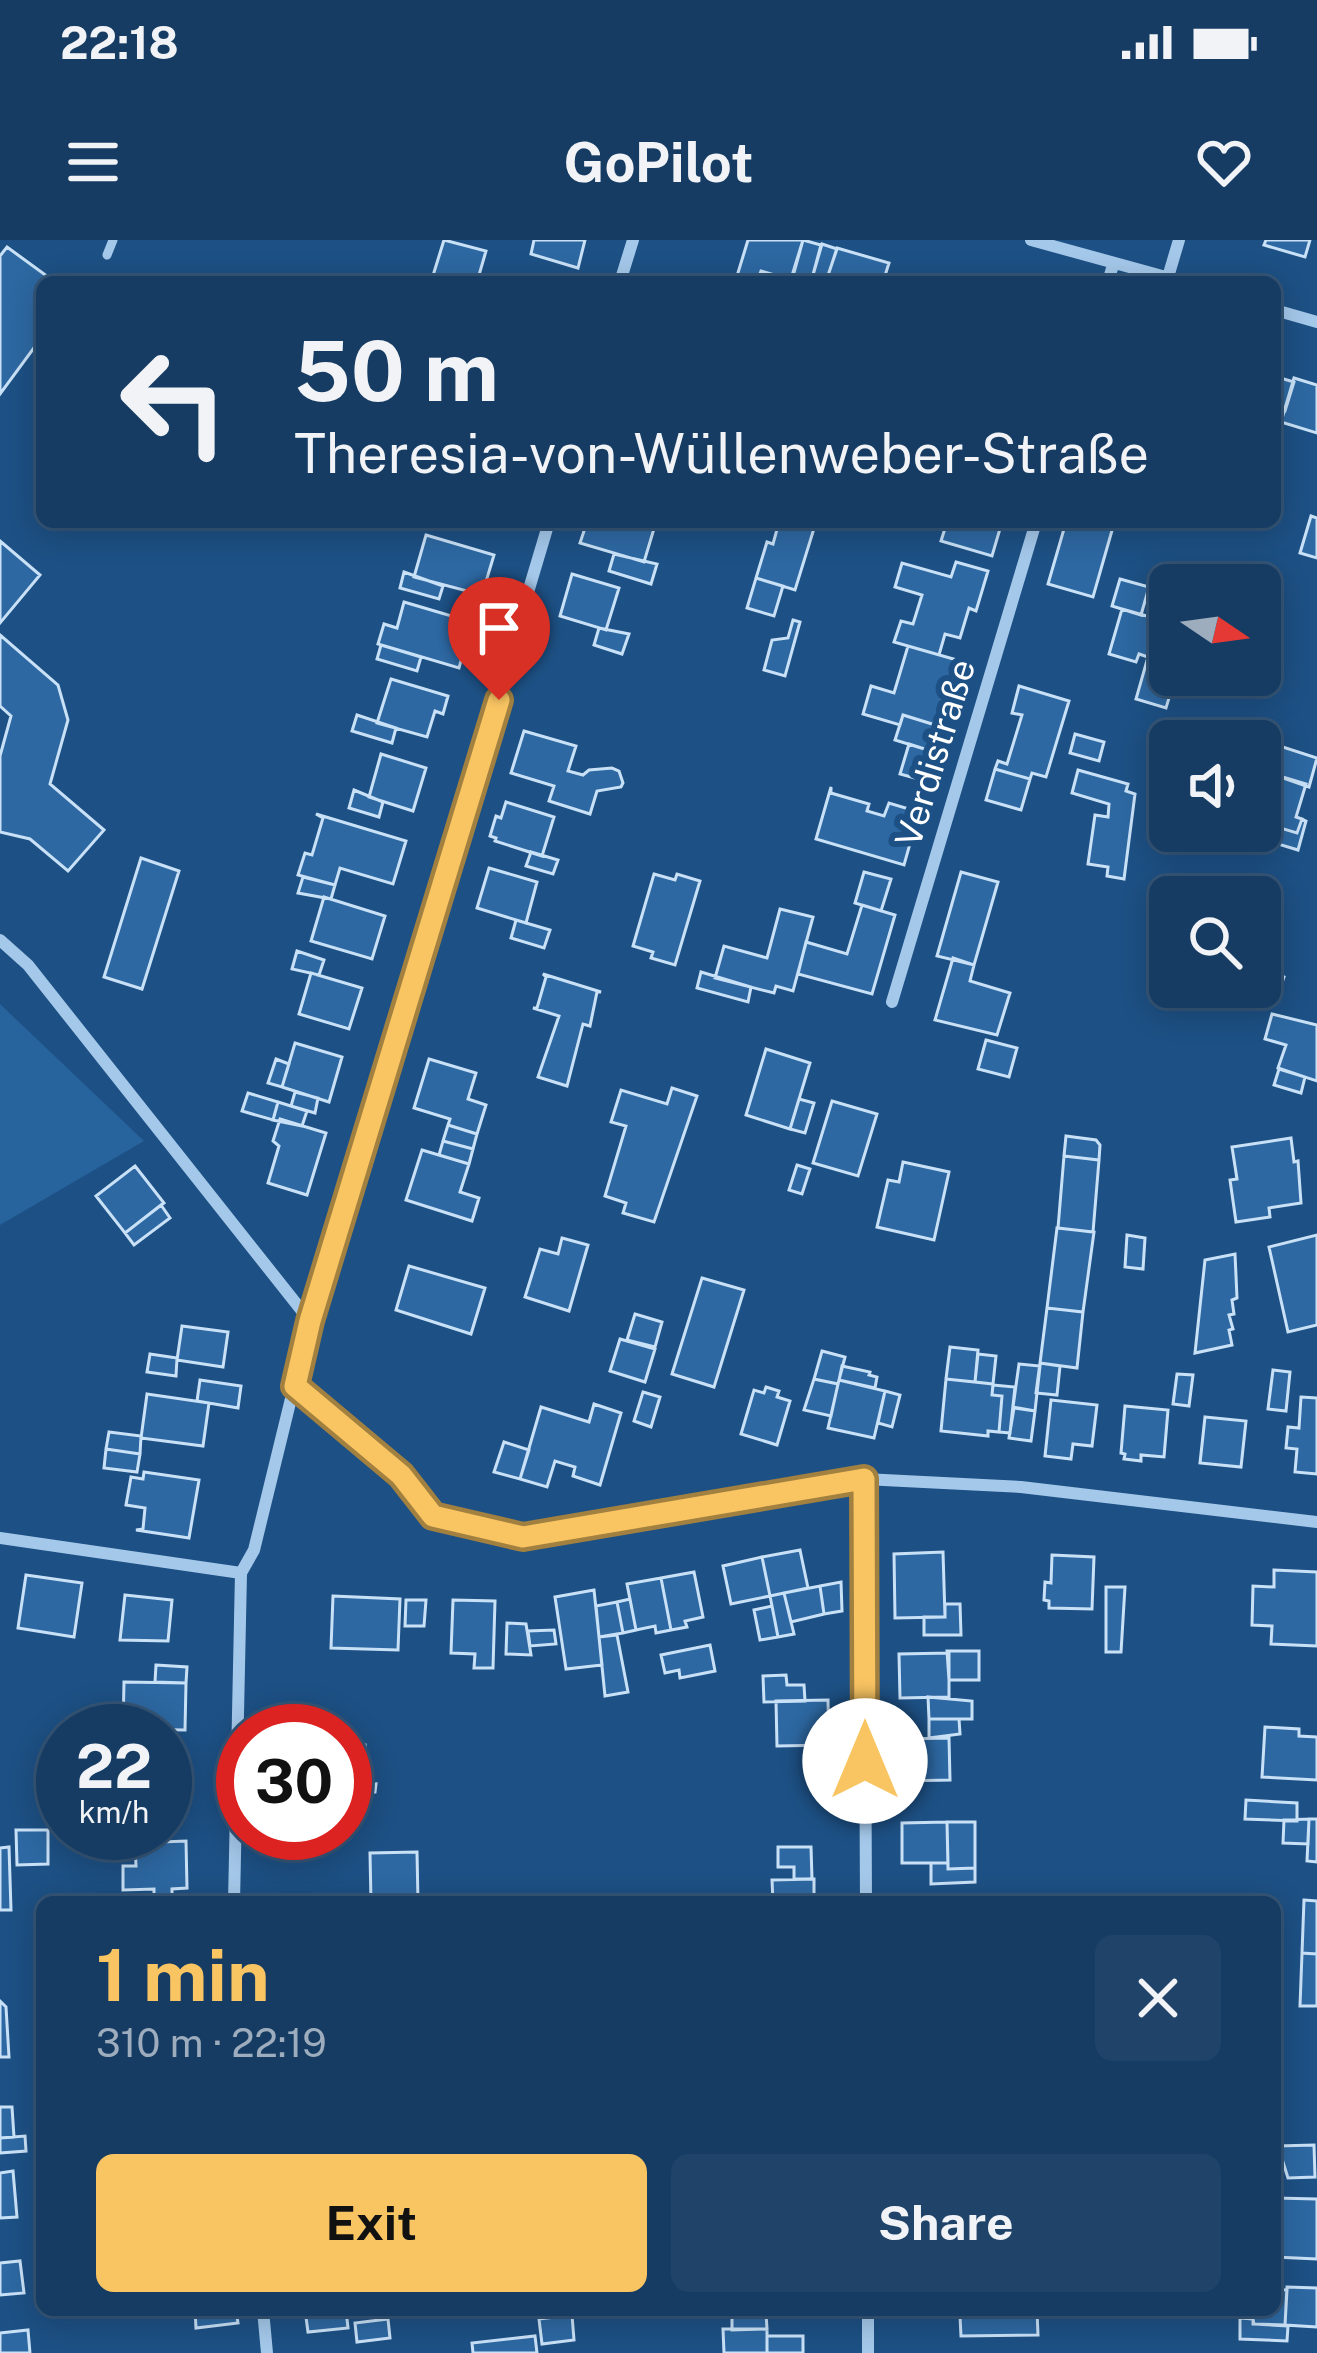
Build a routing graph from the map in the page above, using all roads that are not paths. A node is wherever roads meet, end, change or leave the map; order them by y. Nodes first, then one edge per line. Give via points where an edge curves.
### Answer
1 (112, 240) edge
2 (633, 240) edge
3 (1031, 240) edge
4 (1179, 240) edge
5 (107, 255) dead end
6 (1113, 265) junction
7 (622, 276) edge
8 (1110, 276) edge
9 (1163, 276) edge
10 (1168, 276) edge
11 (1281, 312) edge
12 (1317, 322) edge
13 (547, 528) edge
14 (1034, 528) edge
15 (0, 940) edge
16 (892, 1002) dead end
17 (310, 1321) junction
18 (295, 1386) junction
19 (864, 1479) junction
20 (1317, 1522) edge
21 (0, 1538) edge
22 (242, 1573) junction
23 (234, 1896) edge
24 (866, 1896) edge
25 (264, 2316) edge
26 (868, 2316) edge
27 (267, 2353) edge
28 (868, 2353) edge

1 - 5 lane
2 - 7 street
3 - 6 street
4 - 10 street
6 - 8 street
6 - 9 street
11 - 12 street
13 - 17 street
14 - 16 street, Verdistraße
15 - 17 street via 28,964
17 - 18 street
18 - 19 street via 401,1475 433,1516 523,1537
18 - 22 street
19 - 20 street via 1021,1486
19 - 24 street
21 - 22 street
22 - 23 street
25 - 27 street
26 - 28 street

